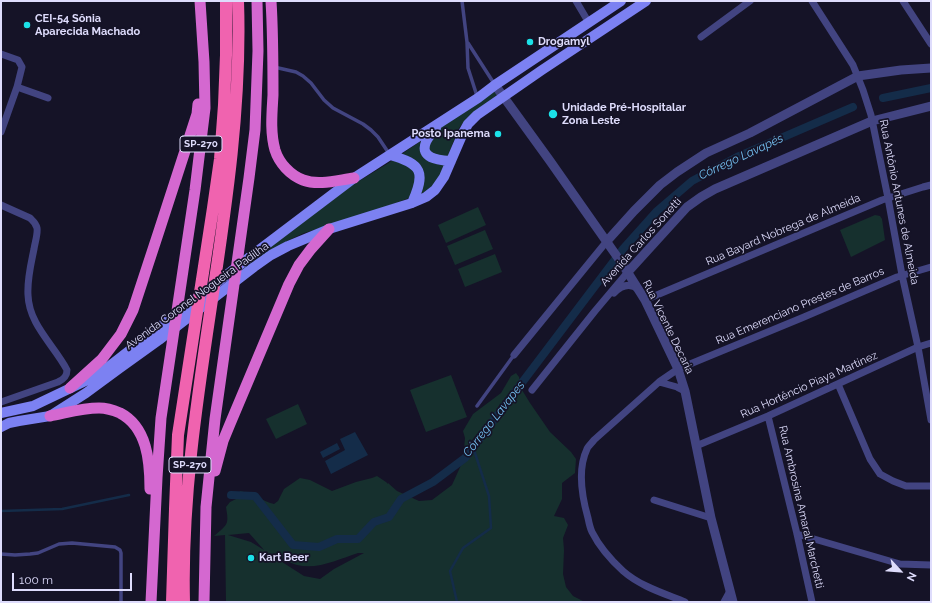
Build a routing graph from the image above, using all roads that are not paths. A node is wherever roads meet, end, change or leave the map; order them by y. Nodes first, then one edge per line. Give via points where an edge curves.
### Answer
1 (200, 1) edge
2 (226, 1) edge
3 (238, 1) edge
4 (257, 1) edge
5 (271, 1) edge
6 (462, 1) edge
7 (576, 1) edge
8 (621, 1) edge
9 (646, 1) edge
10 (750, 1) edge
11 (812, 1) edge
12 (903, 1) edge
13 (589, 22) junction
14 (701, 37) dead end
15 (467, 42) junction
16 (931, 44) edge
17 (1, 54) edge
18 (204, 62) junction
19 (273, 67) junction
20 (930, 67) edge
21 (858, 76) junction
22 (496, 85) junction
23 (17, 87) junction
24 (504, 96) junction
25 (48, 98) dead end
26 (478, 98) junction
27 (931, 106) edge
28 (871, 118) junction
29 (440, 122) junction
30 (1, 132) edge
31 (390, 155) junction
32 (451, 161) junction
33 (354, 178) junction
34 (931, 185) edge
35 (888, 198) junction
36 (412, 203) junction
37 (1, 205) edge
38 (595, 224) junction
39 (623, 224) junction
40 (329, 229) junction
41 (609, 244) junction
42 (931, 267) edge
43 (625, 269) junction
44 (902, 275) junction
45 (638, 290) junction
46 (645, 300) junction
47 (595, 311) junction
48 (931, 343) edge
49 (918, 347) junction
50 (514, 355) joint
51 (678, 368) junction
52 (659, 382) junction
53 (838, 384) junction
54 (70, 388) junction
55 (532, 390) dead end
56 (685, 391) junction
57 (1, 402) edge
58 (477, 406) dead end
59 (930, 409) edge
60 (1, 413) edge
61 (50, 416) junction
62 (768, 416) junction
63 (931, 420) edge
64 (1, 427) edge
65 (696, 446) junction
66 (931, 486) edge
67 (654, 500) dead end
68 (206, 507) junction
69 (711, 518) junction
70 (797, 534) junction
71 (1, 554) edge
72 (931, 565) edge
73 (730, 591) junction
74 (121, 602) edge
75 (151, 602) edge
76 (172, 602) edge
77 (184, 602) edge
78 (204, 602) edge
79 (685, 602) edge
80 (724, 602) edge
81 (733, 602) edge
82 (812, 602) edge

1 - 18 highway, SP-270
2 - 76 highway, SP-270 via 226,55 220,159 178,435
3 - 77 highway, SP-270 via 235,116 228,186 193,437 185,519
4 - 68 highway, SP-270 via 258,51 254,130 215,419
5 - 19 highway
6 - 15 lane
7 - 13 street
8 - 13 main road, Avenida Coronel Nogueira Padilha
9 - 24 main road, Avenida Coronel Nogueira Padilha
10 - 14 street
11 - 21 street, Rua Antônio Antunes de Almeida
12 - 16 street
13 - 22 main road, Avenida Coronel Nogueira Padilha
15 - 22 lane
15 - 26 lane via 468,68
17 - 23 street via 18,60 22,67
18 - 54 highway via 197,114 133,310 121,334 102,359
18 - 75 highway, SP-270 via 205,108 161,418
19 - 31 lane via 303,76 333,108 371,130
19 - 33 highway via 272,132 275,150 285,167 304,180 313,182
20 - 21 street
21 - 28 street, Rua Antônio Antunes de Almeida
21 - 39 street via 750,133 706,153 660,186
22 - 24 street
22 - 26 main road, Avenida Coronel Nogueira Padilha
23 - 25 street
23 - 30 street
24 - 32 main road, Avenida Coronel Nogueira Padilha via 468,124
24 - 38 street, Rua Vicente Decaria
26 - 29 main road, Avenida Coronel Nogueira Padilha
27 - 28 street, Avenida Carlos Sonetti
28 - 35 street, Rua Antônio Antunes de Almeida
28 - 43 street, Avenida Carlos Sonetti via 701,197 687,207
29 - 31 main road, Avenida Coronel Nogueira Padilha
29 - 32 main road via 426,143 426,154 433,159
31 - 33 main road, Avenida Coronel Nogueira Padilha
31 - 36 main road via 409,161 418,170 420,183
32 - 36 main road, Avenida Coronel Nogueira Padilha via 435,190
33 - 54 main road, Avenida Coronel Nogueira Padilha via 98,375
34 - 35 street, Rua Bayard Nobrega de Almeida
35 - 44 street, Rua Antônio Antunes de Almeida
35 - 46 street, Rua Bayard Nobrega de Almeida
36 - 40 main road, Avenida Coronel Nogueira Padilha
37 - 57 street via 30,218 37,225 28,285 29,303 41,331 67,370 65,377 58,382
38 - 39 street via 610,229
38 - 41 street, Rua Vicente Decaria
39 - 41 street
40 - 61 main road, Avenida Coronel Nogueira Padilha via 271,255 159,340
40 - 68 highway via 299,265 289,284 223,441
41 - 43 street, Rua Vicente Decaria
41 - 50 street
42 - 44 street, Rua Emerenciano Prestes de Barros
43 - 45 street, Rua Vicente Decaria
43 - 47 street, Avenida Carlos Sonetti
44 - 49 street, Rua Antônio Antunes de Almeida
44 - 51 street, Rua Emerenciano Prestes de Barros
45 - 46 street, Rua Vicente Decaria
45 - 47 street, Avenida Carlos Sonetti via 630,285 624,286
46 - 51 street, Rua Vicente Decaria
47 - 55 street, Avenida Carlos Sonetti
48 - 49 street, Rua Hortêncio Piaya Martinez
49 - 53 street, Rua Hortêncio Piaya Martinez
49 - 59 street, Rua Antônio Antunes de Almeida
50 - 58 lane
51 - 52 street, Rua Emerenciano Prestes de Barros
51 - 56 street, Rua Vicente Decaria
52 - 56 street
52 - 79 street, Rua Emerenciano Prestes de Barros via 587,448 581,479 584,505 592,532 623,571 648,588
53 - 62 street, Rua Hortêncio Piaya Martinez
53 - 66 street via 870,459 880,474 906,486
54 - 60 main road, Avenida Coronel Nogueira Padilha via 33,406
56 - 65 street, Rua Vicente Decaria
59 - 63 street, Rua Antônio Antunes de Almeida
61 - 64 main road via 9,423
61 - 75 highway via 87,409 108,409 126,416 141,433 150,484
62 - 65 street, Rua Hortêncio Piaya Martinez
62 - 70 street, Rua Ambrosina Amaral Marchetti
65 - 69 street, Rua Vicente Decaria
67 - 69 street
68 - 78 highway, SP-270
69 - 73 street, Rua Vicente Decaria
70 - 72 street via 900,564
70 - 82 street, Rua Ambrosina Amaral Marchetti
71 - 74 lane via 38,553 59,544 72,543 115,547 121,553
73 - 80 street
73 - 81 street, Rua Vicente Decaria

